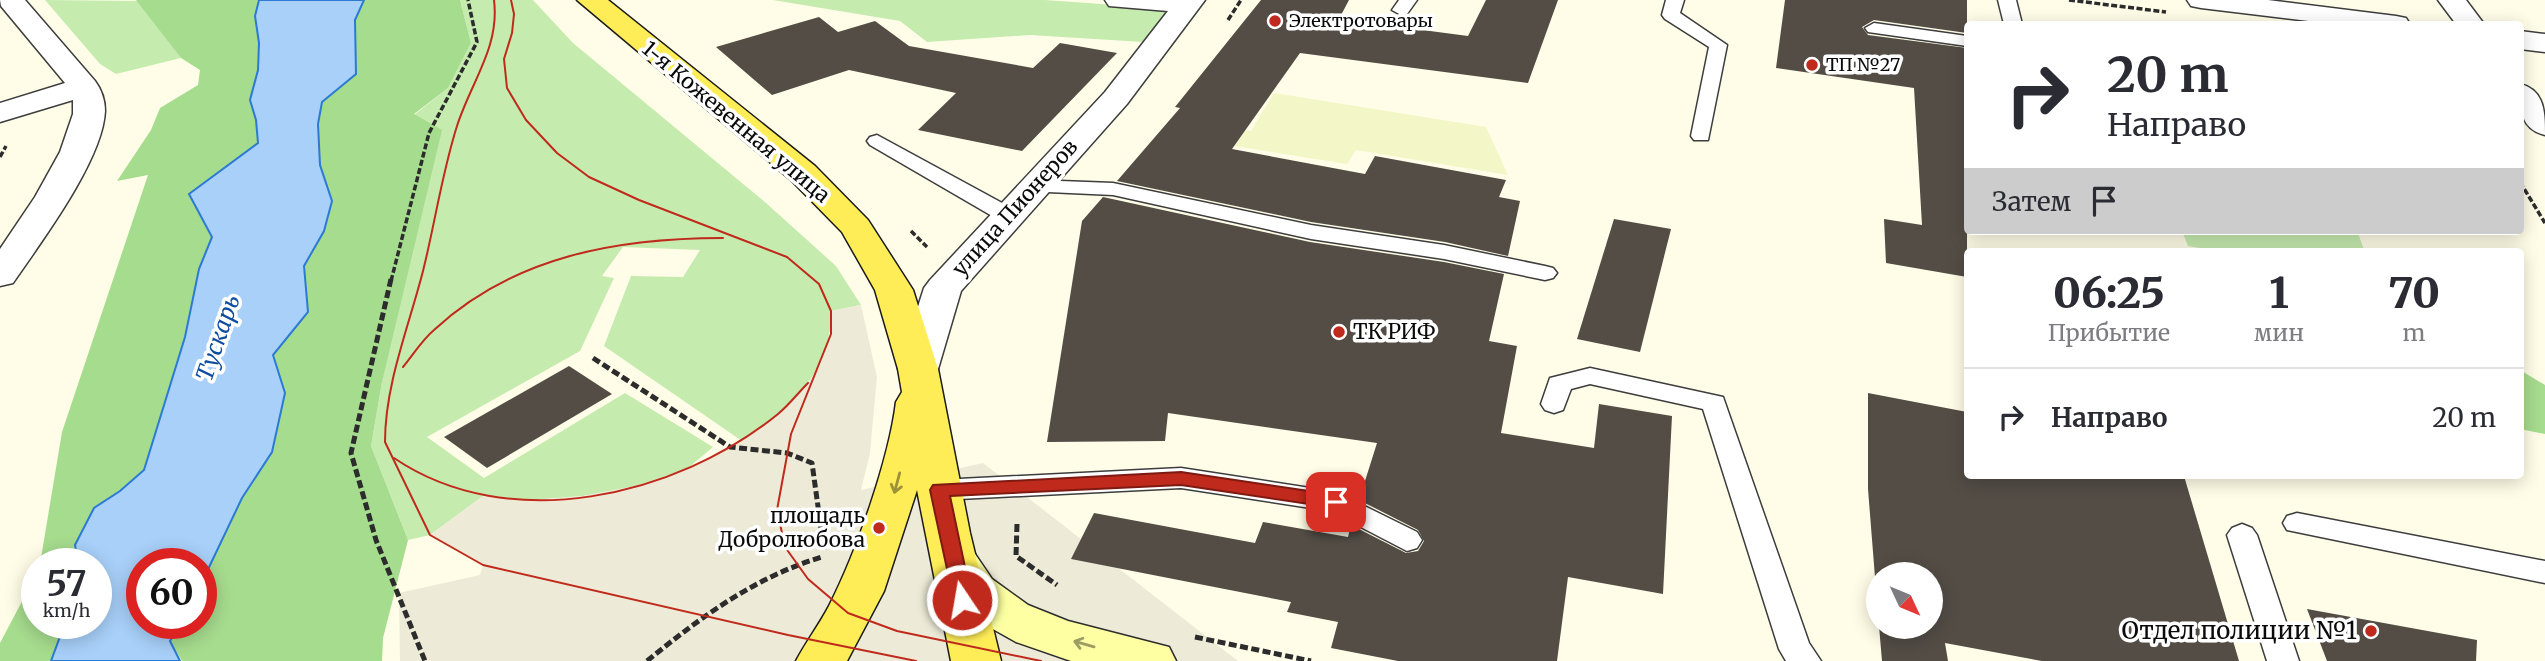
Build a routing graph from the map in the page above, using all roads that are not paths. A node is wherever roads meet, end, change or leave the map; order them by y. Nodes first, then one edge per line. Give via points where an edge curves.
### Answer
1 (11, 0) edge
2 (591, 0) edge
3 (1119, 0) edge
4 (1675, 0) edge
5 (2007, 0) edge
6 (2202, 0) edge
7 (2452, 0) edge
8 (1189, 2) edge
9 (2012, 21) edge
10 (2372, 21) edge
11 (2468, 21) edge
12 (1874, 28) dead end
13 (2524, 40) edge
14 (1964, 41) edge
15 (2545, 43) edge
16 (84, 88) junction
17 (2524, 98) edge
18 (0, 113) edge
19 (2545, 126) edge
20 (1701, 136) dead end
21 (877, 141) dead end
22 (1034, 186) junction
23 (1007, 215) junction
24 (1545, 274) dead end
25 (0, 275) edge
26 (918, 369) junction
27 (1554, 404) dead end
28 (939, 490) junction
29 (2297, 523) dead end
30 (2242, 535) dead end
31 (1407, 540) dead end
32 (952, 555) junction
33 (2545, 572) edge
34 (821, 661) edge
35 (976, 661) edge
36 (1150, 661) edge
37 (1805, 661) edge
38 (2283, 661) edge

1 - 16 street
2 - 26 main road, 1-я Кожевенная улица via 803,173 856,227 894,290
3 - 8 street
4 - 20 lane via 1671,15 1718,46
5 - 9 lane
6 - 10 street
7 - 11 street
8 - 22 street, улица Пионеров via 1116,98
12 - 14 lane
13 - 15 street
16 - 18 street
16 - 25 street via 89,116 80,142 65,174
17 - 19 street
21 - 23 lane
22 - 23 street, улица Пионеров
22 - 24 lane via 1113,190
23 - 26 street, улица Пионеров via 943,288
26 - 28 main road, 1-я Кожевенная улица
26 -> 34 main road, 1-я Кожевенная улица via 916,412 888,518 867,575
27 - 37 lane via 1559,384 1590,376 1714,403 1795,649
28 - 31 lane via 1181,478 1336,502
28 - 32 main road, 1-я Кожевенная улица
29 - 33 lane
30 - 38 lane
32 - 35 main road, 1-я Кожевенная улица
36 -> 32 main road via 1078,642 1011,617 974,590

